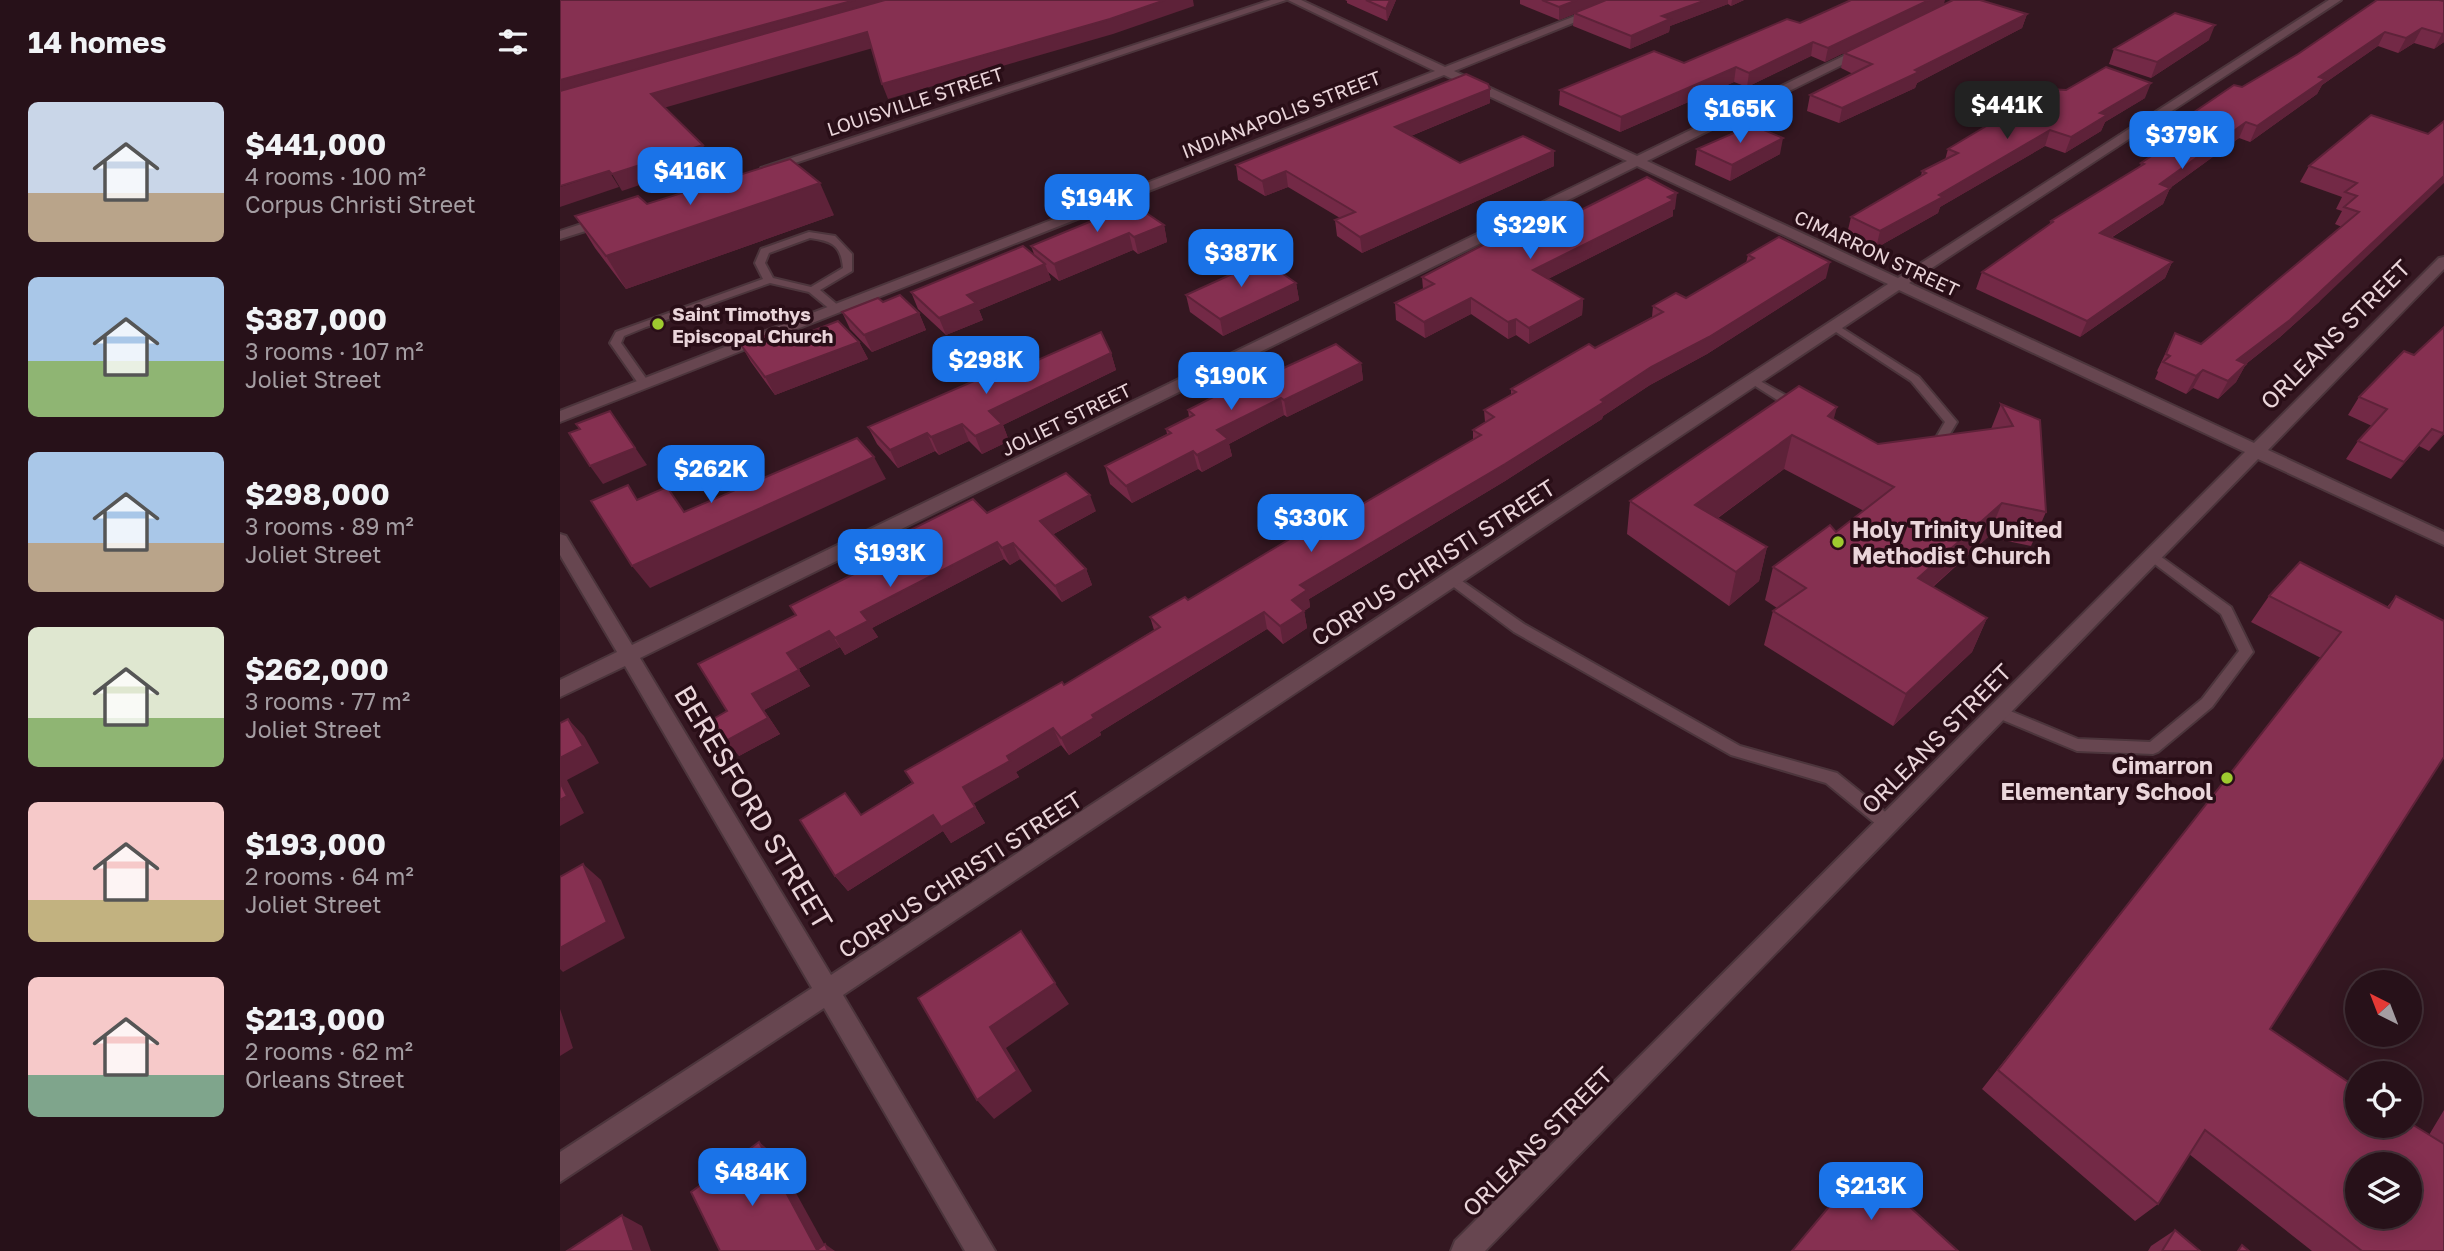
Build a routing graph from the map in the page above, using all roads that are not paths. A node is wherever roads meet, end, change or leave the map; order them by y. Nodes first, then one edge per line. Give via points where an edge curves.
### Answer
1 (1281, 0) edge
2 (1293, 0) edge
3 (1625, 0) edge
4 (2336, 0) edge
5 (1881, 42) edge
6 (1444, 71) junction
7 (1636, 161) junction
8 (757, 171) edge
9 (625, 214) edge
10 (560, 235) edge
11 (2444, 261) edge
12 (769, 280) junction
13 (1898, 284) junction
14 (813, 290) junction
15 (836, 309) junction
16 (1834, 327) junction
17 (1753, 380) junction
18 (644, 384) junction
19 (1811, 416) edge
20 (560, 417) edge
21 (1916, 451) edge
22 (2257, 451) junction
23 (2444, 539) edge
24 (560, 540) edge
25 (2153, 556) junction
26 (1451, 579) junction
27 (628, 656) junction
28 (560, 689) edge
29 (1998, 712) junction
30 (1888, 824) junction
31 (829, 990) junction
32 (560, 1168) edge
33 (981, 1251) edge
34 (1465, 1251) edge

1 - 8 street, LOUISVILLE STREET
2 - 6 street, CIMARRON STREET
3 - 6 street, INDIANAPOLIS STREET
4 - 13 street, CORPUS CHRISTI STREET
5 - 7 street, JOLIET STREET
6 - 7 street, CIMARRON STREET
6 - 15 street, INDIANAPOLIS STREET
7 - 13 street, CIMARRON STREET
7 - 27 street, JOLIET STREET
9 - 10 street
11 - 22 street, ORLEANS STREET
12 - 14 lane
12 - 14 lane via 760,263 765,251 809,235 832,238 846,254 848,270
12 - 18 lane via 620,334 615,343
13 - 16 street, CORPUS CHRISTI STREET
13 - 22 street, CIMARRON STREET
14 - 15 lane
15 - 18 street, INDIANAPOLIS STREET
16 - 17 street, CORPUS CHRISTI STREET
16 - 21 lane via 1915,379 1951,422 1938,444
17 - 19 lane
17 - 26 street, CORPUS CHRISTI STREET
18 - 20 street, INDIANAPOLIS STREET
22 - 23 street, CIMARRON STREET
22 - 25 street, ORLEANS STREET
24 - 27 street, BERESFORD STREET
25 - 29 street, ORLEANS STREET
25 - 29 lane via 2226,611 2246,652 2207,703 2153,748 2077,744
26 - 30 lane via 1519,628 1736,751 1831,778
26 - 31 street, CORPUS CHRISTI STREET
27 - 28 street, JOLIET STREET
27 - 31 street, BERESFORD STREET
29 - 30 street, ORLEANS STREET
30 - 34 street, ORLEANS STREET
31 - 32 street, CORPUS CHRISTI STREET
31 - 33 street, BERESFORD STREET

